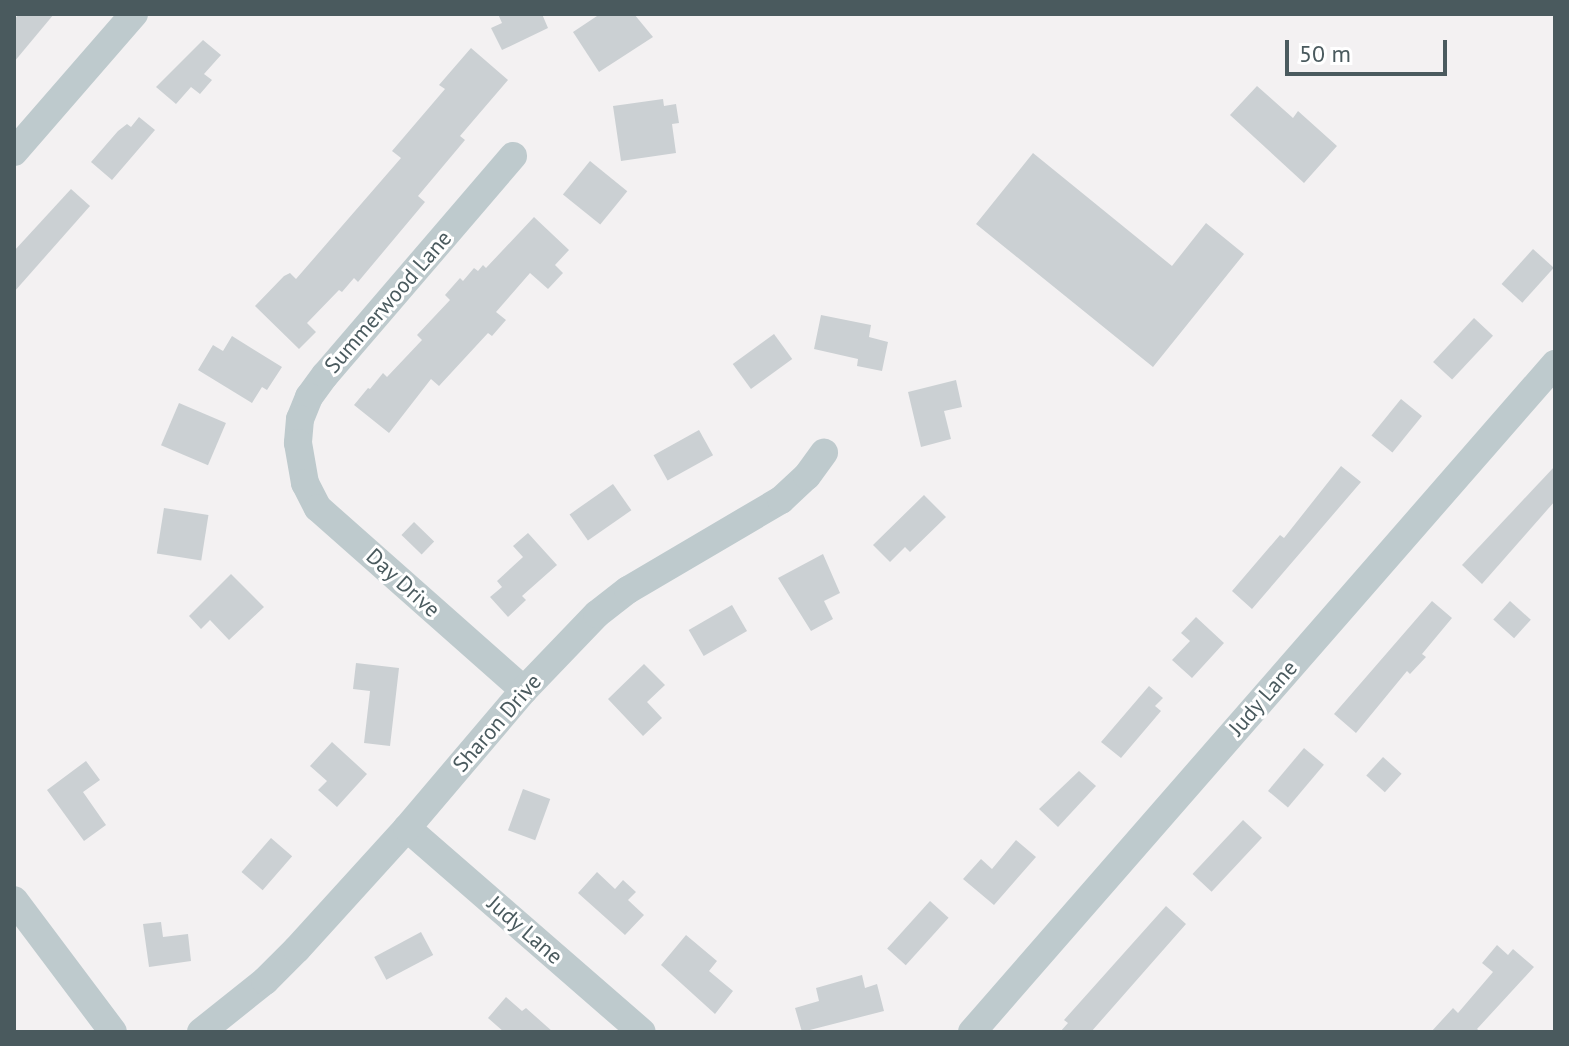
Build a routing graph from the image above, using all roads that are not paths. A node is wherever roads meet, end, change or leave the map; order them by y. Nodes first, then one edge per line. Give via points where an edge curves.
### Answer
1 (134, 14) edge
2 (14, 152) edge
3 (513, 156) dead end
4 (1555, 364) edge
5 (824, 453) dead end
6 (300, 463) joint
7 (524, 690) junction
8 (407, 828) junction
9 (14, 900) edge
10 (113, 1032) edge
11 (201, 1032) edge
12 (642, 1032) edge
13 (972, 1032) edge

1 - 2 street
3 - 6 street, Summerwood Lane via 309,397 300,419
4 - 13 street, Judy Lane
5 - 7 street, Sharon Drive via 781,500 628,590 597,614
6 - 7 street, Day Drive via 318,508
7 - 8 street, Sharon Drive
8 - 11 street, Sharon Drive via 265,981
8 - 12 street, Judy Lane
9 - 10 street

